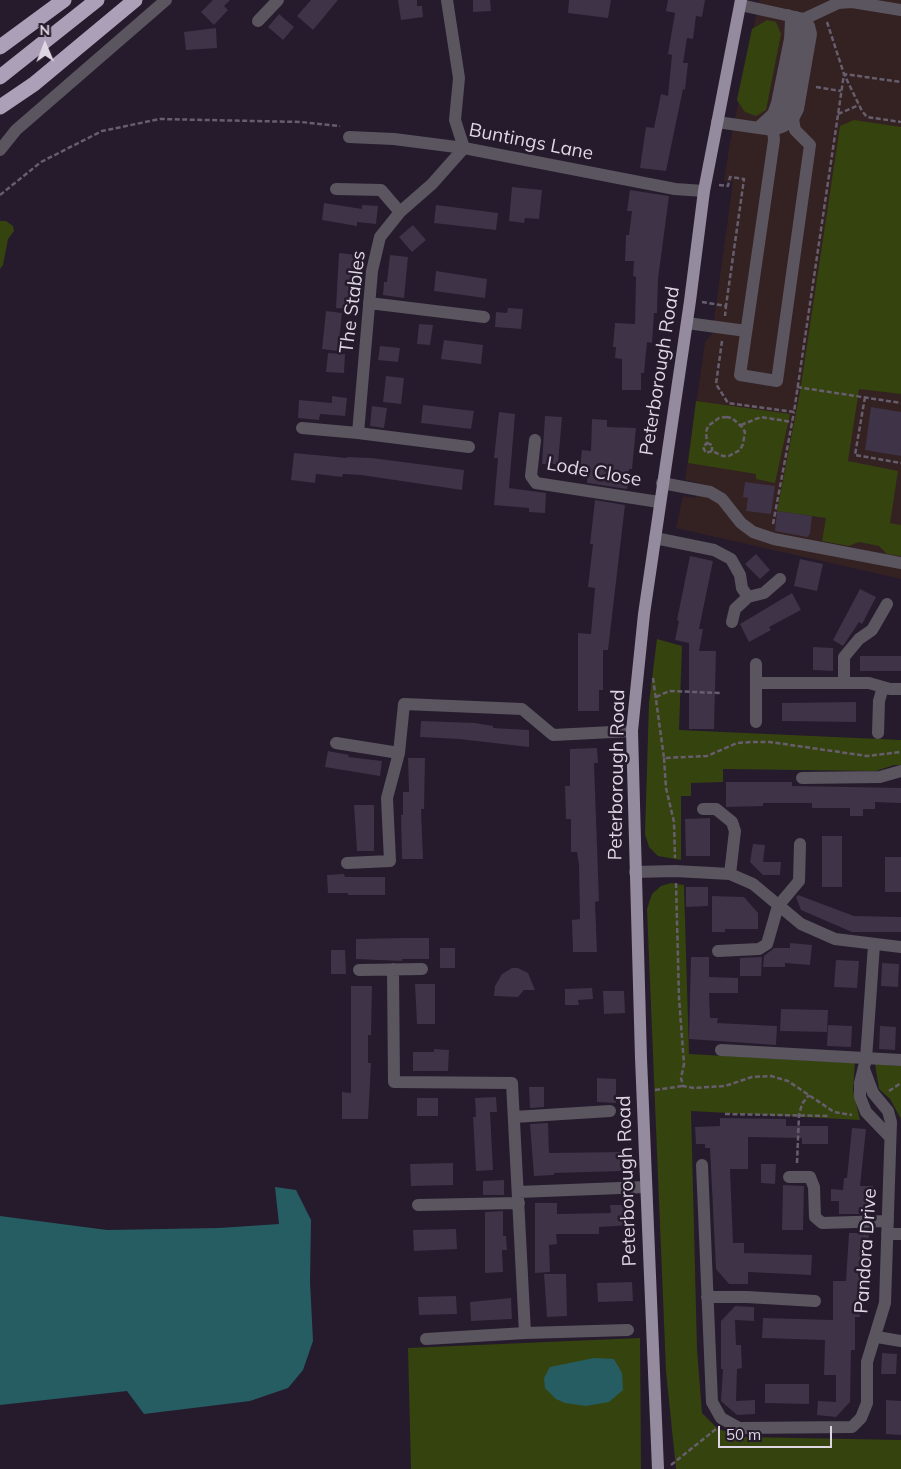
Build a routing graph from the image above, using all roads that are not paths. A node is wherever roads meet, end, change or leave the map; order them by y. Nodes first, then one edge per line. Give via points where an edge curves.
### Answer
1 (64, 0) edge
2 (97, 0) edge
3 (135, 0) edge
4 (166, 0) edge
5 (278, 0) edge
6 (447, 0) edge
7 (741, 2) edge
8 (868, 2) edge
9 (901, 10) edge
10 (796, 17) junction
11 (258, 21) dead end
12 (0, 47) edge
13 (0, 77) edge
14 (34, 84) junction
15 (0, 107) edge
16 (0, 115) edge
17 (793, 119) junction
18 (717, 122) junction
19 (766, 129) junction
20 (349, 132) road end
21 (464, 148) junction
22 (0, 150) edge
23 (705, 187) junction
24 (336, 189) dead end
25 (400, 212) junction
26 (369, 303) junction
27 (484, 317) dead end
28 (687, 324) junction
29 (746, 331) junction
30 (302, 428) dead end
31 (358, 434) junction
32 (535, 440) dead end
33 (469, 447) dead end
34 (662, 484) junction
35 (659, 502) junction
36 (655, 538) junction
37 (901, 563) edge
38 (780, 579) dead end
39 (748, 597) junction
40 (887, 604) dead end
41 (732, 622) dead end
42 (756, 664) dead end
43 (756, 683) junction
44 (844, 683) junction
45 (883, 687) junction
46 (901, 689) edge
47 (756, 722) dead end
48 (632, 731) junction
49 (878, 733) dead end
50 (336, 743) dead end
51 (399, 753) junction
52 (901, 771) edge
53 (802, 778) dead end
54 (704, 809) dead end
55 (800, 844) dead end
56 (347, 863) dead end
57 (635, 872) junction
58 (730, 874) junction
59 (778, 906) junction
60 (874, 945) junction
61 (901, 947) edge
62 (718, 951) dead end
63 (393, 969) junction
64 (422, 969) dead end
65 (359, 970) dead end
66 (721, 1050) dead end
67 (901, 1060) edge
68 (865, 1064) junction
69 (610, 1111) dead end
70 (514, 1117) junction
71 (889, 1136) junction
72 (702, 1166) dead end
73 (793, 1177) road end
74 (646, 1187) junction
75 (518, 1197) junction
76 (418, 1206) dead end
77 (888, 1220) junction
78 (888, 1234) junction
79 (901, 1234) edge
80 (707, 1297) junction
81 (815, 1301) dead end
82 (628, 1330) dead end
83 (525, 1333) junction
84 (877, 1337) junction
85 (426, 1339) dead end
86 (901, 1342) edge
87 (658, 1469) edge

1 - 12 highway
2 - 13 highway
3 - 14 highway
4 - 22 street via 16,130
5 - 11 street
6 - 21 street via 459,78 455,120
7 - 10 street
7 - 18 main road, Peterborough Road
8 - 9 street
8 - 10 street via 838,3 823,11
10 - 17 street via 811,34 798,110
10 - 19 street via 791,20 777,103
14 - 15 highway
14 - 16 highway
17 - 19 street via 784,126
17 - 29 street via 795,130 810,145 778,381 740,375
18 - 19 street
18 - 23 main road, Peterborough Road
19 - 29 street via 774,140
20 - 21 street, Buntings Lane
21 - 23 street, Buntings Lane via 675,189
21 - 25 street, The Stables via 432,184
23 - 28 main road, Peterborough Road
24 - 25 street via 381,190
25 - 26 street, The Stables via 380,237
26 - 27 street
26 - 31 street, The Stables
28 - 29 street
28 - 34 main road, Peterborough Road
30 - 31 street
31 - 33 street
32 - 35 street, Lode Close via 531,476 536,483
34 - 35 main road, Peterborough Road
34 - 37 street via 710,492 722,499 747,527 771,538
35 - 36 main road, Peterborough Road
36 - 39 street via 714,550 731,558
36 - 48 main road, Peterborough Road
38 - 39 street via 764,593
39 - 41 street via 735,609
40 - 44 street via 872,630 859,639 844,657
42 - 43 street
43 - 44 street
43 - 47 street
44 - 45 street via 869,683
45 - 46 street
45 - 49 street
48 - 51 street via 553,734 522,709 404,704
48 - 57 main road, Peterborough Road
50 - 51 street
51 - 56 street via 387,798 390,861
52 - 53 street via 880,777
54 - 58 street via 716,809 732,822 735,831
55 - 59 street via 799,881
57 - 58 street
57 - 74 main road, Peterborough Road
58 - 59 street via 753,884
59 - 60 street via 801,924 835,939
59 - 62 street via 767,944 759,949
60 - 61 street
60 - 68 street
63 - 64 street
63 - 65 street
63 - 70 street via 394,1082 512,1083
66 - 68 street
67 - 68 street
68 - 71 street, Pandora Drive via 873,1093 888,1112 891,1122
68 - 71 street via 860,1097 866,1112
69 - 70 street
70 - 75 street
71 - 77 street, Pandora Drive
72 - 80 street
73 - 77 street via 810,1178 814,1187 815,1217 822,1223
74 - 75 street
74 - 87 main road, Peterborough Road
75 - 76 street
75 - 83 street
77 - 78 street, Pandora Drive
78 - 79 street
78 - 84 street, Pandora Drive via 885,1303
80 - 81 street
80 - 84 street, Pandora Drive via 712,1402 721,1418 739,1428 852,1427 861,1418 867,1403 867,1362
82 - 83 street
83 - 85 street
84 - 86 street

